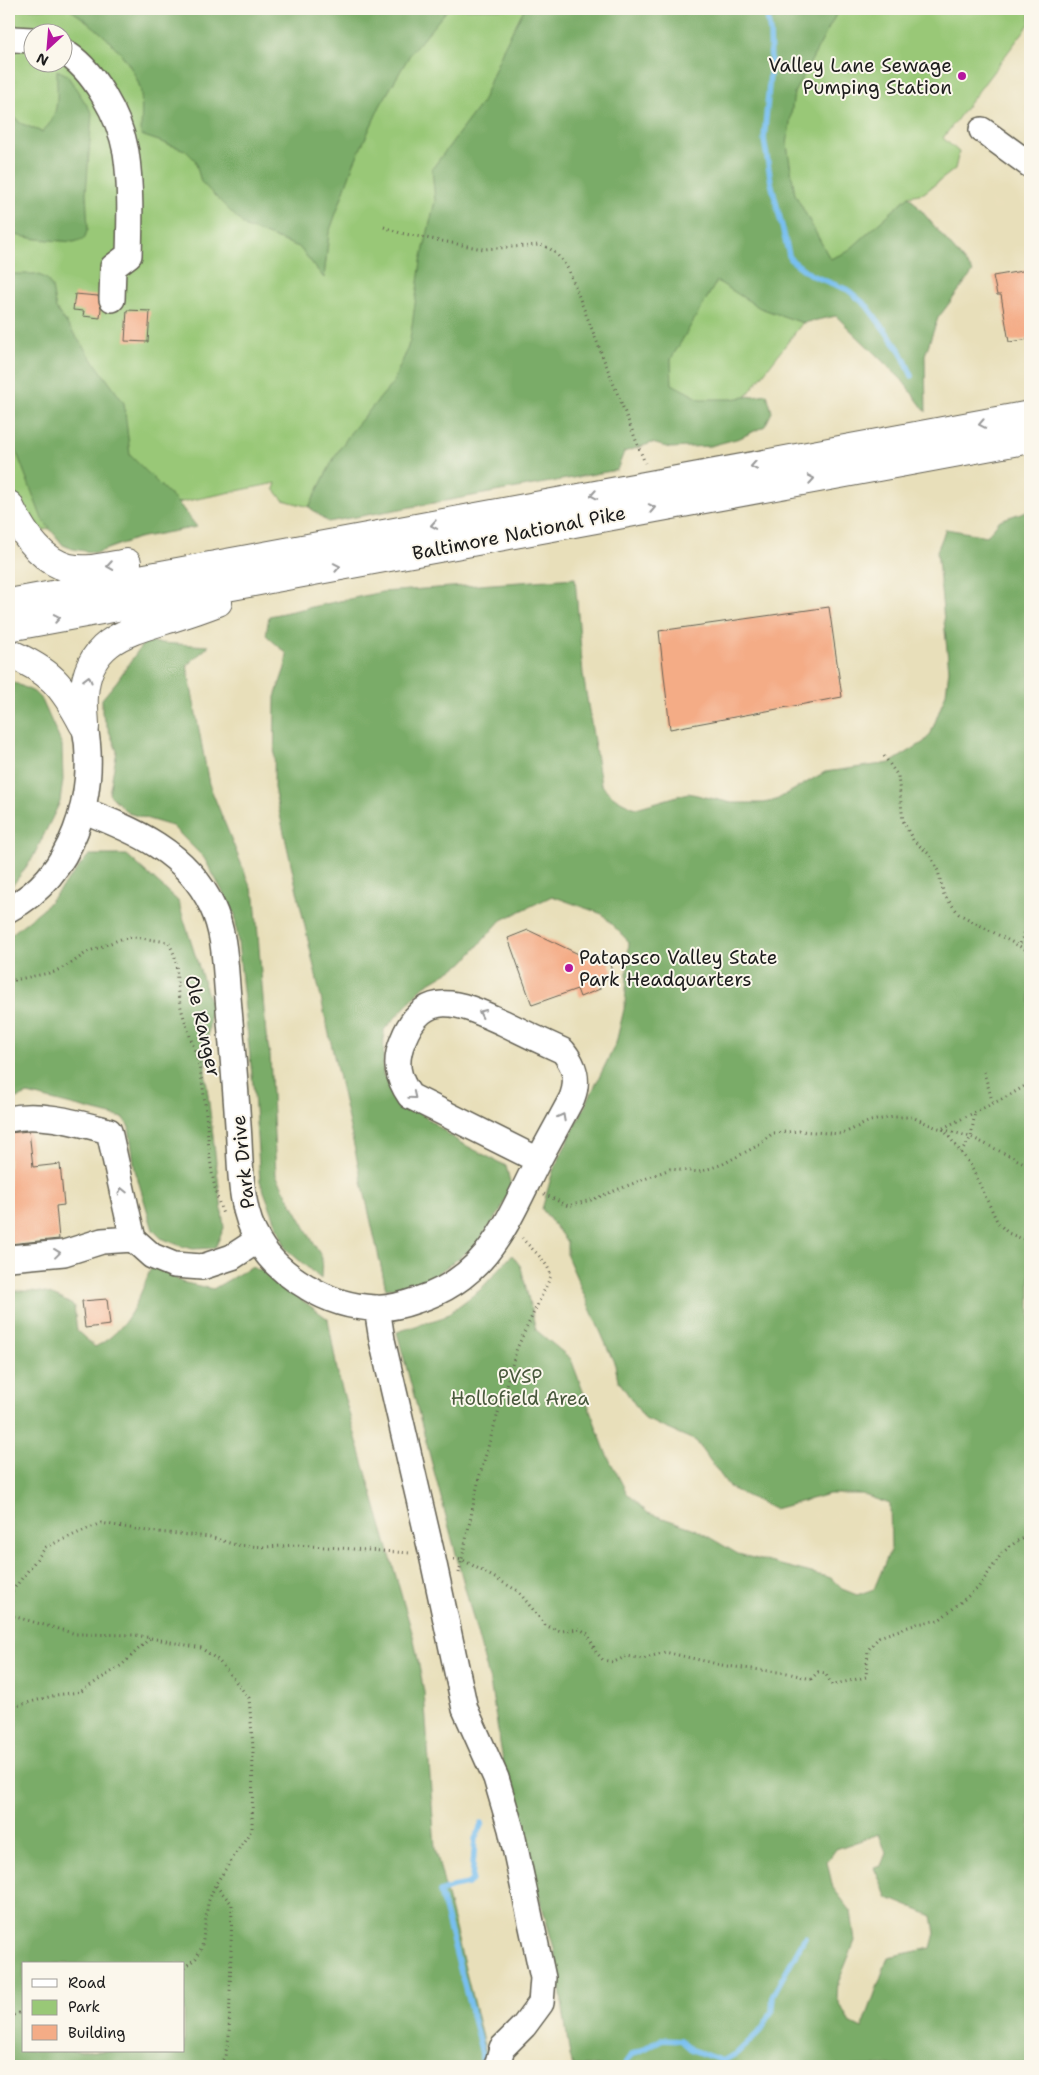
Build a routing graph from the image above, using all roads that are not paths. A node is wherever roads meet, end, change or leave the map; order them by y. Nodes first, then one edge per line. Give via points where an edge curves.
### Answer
1 (72, 56) edge
2 (982, 130) dead end
3 (1030, 165) edge
4 (112, 299) dead end
5 (1030, 415) edge
6 (1030, 439) edge
7 (9, 505) edge
8 (263, 556) junction
9 (295, 574) junction
10 (9, 603) edge
11 (9, 627) edge
12 (9, 653) edge
13 (85, 727) junction
14 (82, 810) junction
15 (9, 909) edge
16 (9, 1119) edge
17 (538, 1160) junction
18 (133, 1238) junction
19 (252, 1244) junction
20 (9, 1258) edge
21 (377, 1308) junction
22 (497, 2066) edge

1 - 4 street via 91,74 126,151 129,255 114,267
2 - 3 street
5 -> 8 main road, Baltimore National Pike
9 -> 6 main road, Baltimore National Pike
8 -> 7 main road via 185,554 95,569 70,568 38,550
8 - 10 main road, Baltimore National Pike
11 -> 9 main road, Baltimore National Pike
13 -> 9 main road via 84,696 89,673 106,644 140,626 178,616
12 - 13 main road via 37,666 57,683
13 - 14 street via 90,765
14 - 15 street via 57,868 34,893
14 - 19 street, Park Drive via 128,827 163,848 192,874 213,908 224,952 244,1201
18 -> 16 street via 109,1131 71,1121
17 -> 17 street, Park Drive via 577,1086 570,1060 563,1051 465,1005 445,1003 428,1007 415,1018 398,1052 396,1069 402,1085 410,1096
17 - 21 street, Park Drive via 508,1223 480,1264 444,1290 400,1306
18 - 19 street via 152,1256 174,1265 202,1266 232,1257
20 -> 18 street via 64,1252 102,1241
19 - 21 street, Park Drive via 315,1292 348,1305
21 - 22 street via 465,1708 496,1778 511,1829 544,1978 541,2003 502,2048

